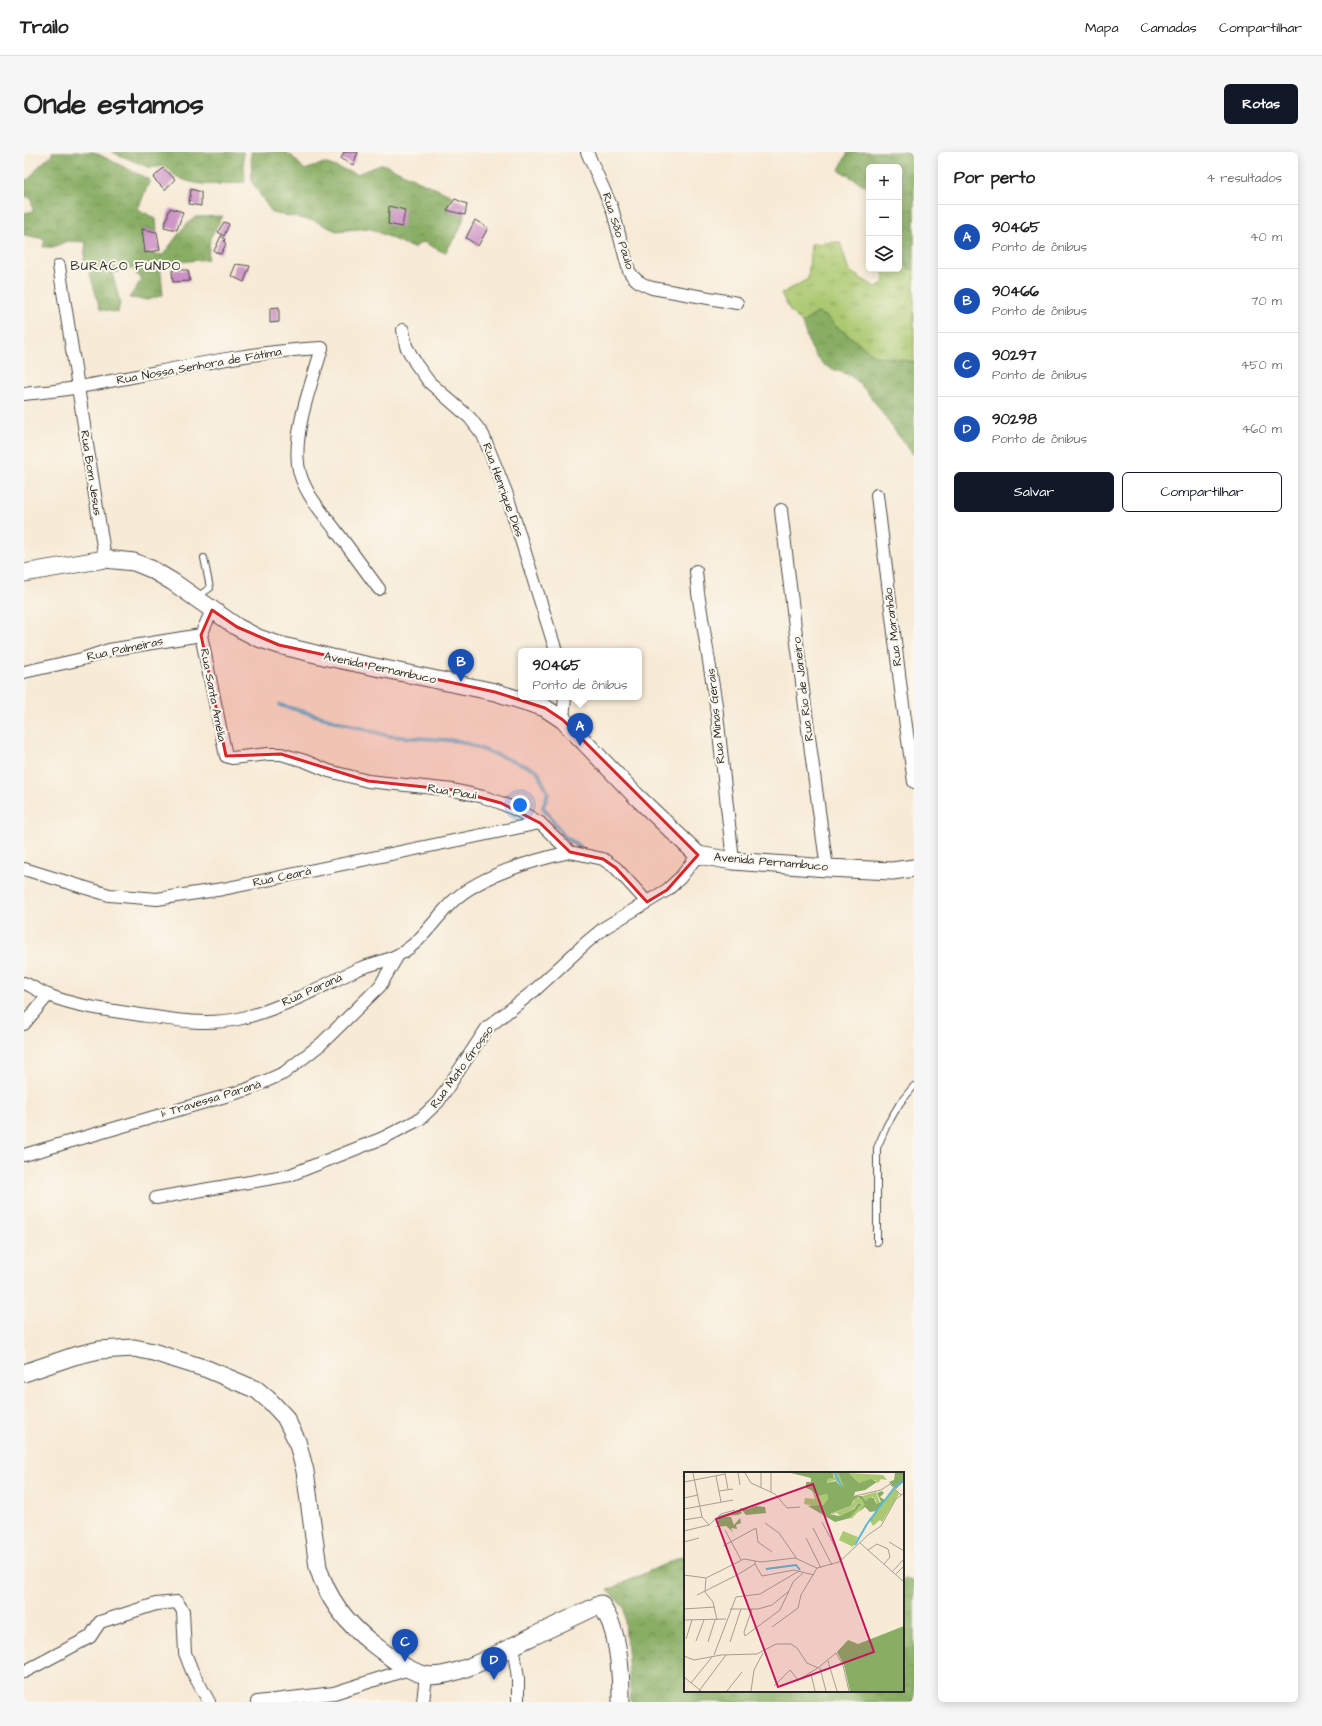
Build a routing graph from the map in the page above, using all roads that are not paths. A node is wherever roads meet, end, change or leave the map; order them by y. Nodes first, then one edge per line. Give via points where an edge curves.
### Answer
1 (587, 152) edge
2 (59, 266) dead end
3 (737, 303) dead end
4 (403, 330) dead end
5 (77, 388) junction
6 (24, 394) edge
7 (877, 495) dead end
8 (781, 510) dead end
9 (204, 558) dead end
10 (105, 559) junction
11 (696, 571) dead end
12 (24, 573) edge
13 (379, 589) dead end
14 (196, 598) junction
15 (212, 610) junction
16 (201, 634) junction
17 (555, 648) edge
18 (24, 672) edge
19 (518, 699) edge
20 (523, 700) edge
21 (564, 700) edge
22 (562, 720) junction
23 (226, 756) joint
24 (914, 782) edge
25 (540, 823) junction
26 (570, 852) junction
27 (698, 855) junction
28 (732, 861) junction
29 (827, 868) junction
30 (914, 868) edge
31 (24, 869) edge
32 (647, 902) junction
33 (398, 955) junction
34 (24, 983) edge
35 (48, 995) junction
36 (24, 1024) edge
37 (914, 1086) edge
38 (24, 1155) edge
39 (156, 1198) dead end
40 (877, 1242) dead end
41 (24, 1373) edge
42 (513, 1646) junction
43 (409, 1670) junction
44 (24, 1672) edge
45 (426, 1675) junction
46 (334, 1697) edge
47 (209, 1702) edge
48 (257, 1702) edge
49 (423, 1702) edge
50 (518, 1702) edge
51 (621, 1702) edge

1 - 3 street, Rua São Paulo via 612,208 629,271 634,278 652,288
2 - 5 street
4 - 17 street, Rua Henrique Dias via 406,346 429,382 470,418 483,435 506,492
5 - 6 street, Rua Nossa Senhora de Fátima
5 - 10 street, Rua Bom Jesus
5 - 13 street, Rua Nossa Senhora de Fátima via 238,357 322,348 300,424 298,465 312,499
7 - 24 street, Rua Maranhão
8 - 29 street, Rua Rio de Janeiro
9 - 14 lane via 210,588
10 - 12 street, Avenida Pernambuco
10 - 14 street, Avenida Pernambuco via 134,562 151,569
11 - 28 street, Rua Minas Gerais via 716,705
14 - 15 street, Avenida Pernambuco
15 - 16 street
15 - 19 street, Avenida Pernambuco via 258,638 279,645
16 - 18 street, Rua Palmeiras via 109,650
16 - 23 street, Rua Santa Amélia
20 - 22 street, Avenida Pernambuco via 545,708
21 - 22 street
22 - 27 street, Avenida Pernambuco
23 - 25 street, Rua Piauí via 232,758 280,754 368,781 459,792 501,803
25 - 26 street, Rua Piauí
25 - 31 street, Rua Ceará via 223,889 157,899 109,895
26 - 32 street via 603,859 616,868
26 - 33 street, Rua Paraná via 522,864 464,892 421,937
27 - 28 street, Avenida Pernambuco
27 - 32 street, Rua Mato Grosso via 667,890
28 - 29 street, Avenida Pernambuco
29 - 30 street, Avenida Pernambuco via 892,871
32 - 39 street, Rua Mato Grosso via 604,928 535,990 487,1028 438,1102 420,1120 383,1138 290,1175
33 - 35 street, Rua Paraná via 356,970 270,1009 239,1019 217,1022 165,1019 95,1008
33 - 38 street, 1ª Travessa Paraná via 376,991 321,1044 284,1073 246,1090
34 - 35 street, Rua Paraná
35 - 36 street
37 - 40 lane via 886,1125 877,1148
41 - 43 street via 99,1350 134,1348 199,1367 257,1390 285,1417 296,1440 305,1471 318,1567 330,1597 340,1612 368,1640
42 - 45 street via 478,1663 443,1674
42 - 50 street via 518,1678
42 - 51 street via 600,1604 612,1625 618,1650
43 - 45 street
43 - 46 street
44 - 47 street via 90,1637 100,1622 156,1604 177,1602 183,1611 185,1653
45 - 49 street
46 - 48 street

